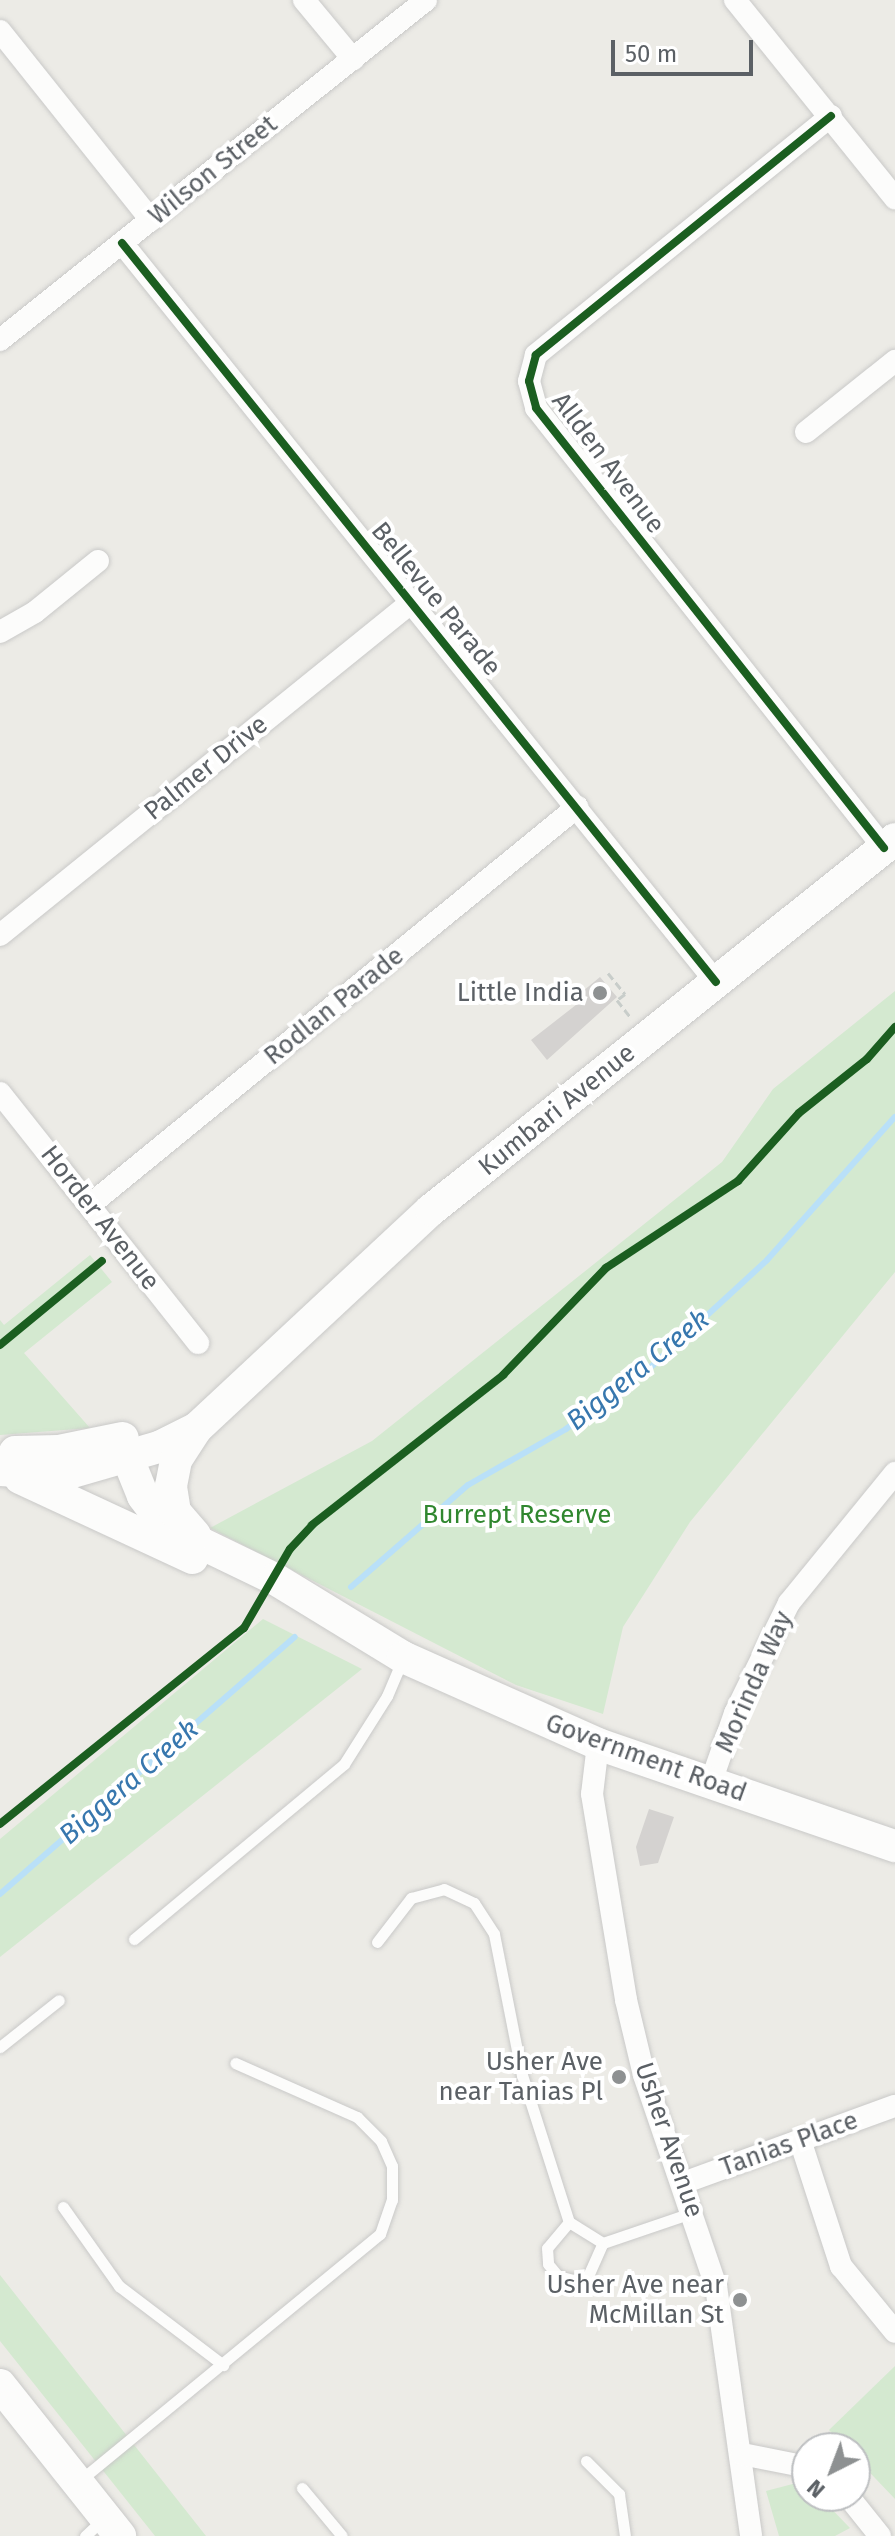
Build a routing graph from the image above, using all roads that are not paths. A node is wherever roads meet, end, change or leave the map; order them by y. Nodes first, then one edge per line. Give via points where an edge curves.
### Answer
1 (304, 0) edge
2 (426, 0) edge
3 (735, 0) edge
4 (0, 31) edge
5 (353, 59) junction
6 (831, 116) junction
7 (895, 198) edge
8 (151, 220) junction
9 (122, 243) junction
10 (0, 340) edge
11 (895, 361) edge
12 (806, 432) dead end
13 (98, 561) dead end
14 (413, 601) junction
15 (0, 632) edge
16 (577, 807) junction
17 (889, 844) edge
18 (0, 935) edge
19 (716, 982) junction
20 (0, 1093) edge
21 (91, 1204) junction
22 (198, 1343) dead end
23 (229, 1393) junction
24 (197, 1428) junction
25 (114, 1451) junction
26 (2, 1464) edge
27 (895, 1473) edge
28 (206, 1555) junction
29 (403, 1657) junction
30 (598, 1744) junction
31 (711, 1782) junction
32 (895, 1846) edge
33 (134, 1939) dead end
34 (377, 1942) dead end
35 (59, 2000) dead end
36 (0, 2047) edge
37 (235, 2063) dead end
38 (895, 2106) edge
39 (800, 2140) junction
40 (683, 2183) junction
41 (63, 2207) dead end
42 (694, 2212) junction
43 (569, 2222) junction
44 (603, 2243) junction
45 (895, 2332) edge
46 (223, 2365) junction
47 (0, 2385) edge
48 (742, 2454) junction
49 (791, 2460) edge
50 (586, 2461) dead end
51 (78, 2483) junction
52 (302, 2488) dead end
53 (861, 2512) edge
54 (103, 2530) edge
55 (342, 2536) edge
56 (625, 2536) edge
57 (751, 2536) edge
58 (880, 2536) edge

1 - 5 street
2 - 5 street, Wilson Street
3 - 6 street
4 - 8 street
5 - 8 street, Wilson Street
6 - 7 street
6 - 17 street, Allden Avenue via 536,355 529,381 536,408
8 - 9 street, Wilson Street
9 - 10 street, Wilson Street
9 - 14 street, Bellevue Parade
11 - 12 street
13 - 15 street
14 - 16 street, Bellevue Parade
14 - 18 street, Palmer Drive
16 - 19 street, Bellevue Parade
16 - 21 street, Rodlan Parade
17 - 19 main road, Kumbari Avenue
19 - 23 main road, Kumbari Avenue via 431,1210
20 - 21 street, Horder Avenue
21 - 22 street, Horder Avenue
23 - 24 main road, Kumbari Avenue
23 - 25 main road, Kumbari Avenue
24 - 25 main road, Kumbari Avenue
24 - 28 main road, Government Road via 176,1460 171,1486 175,1512
25 - 26 main road, Government Road via 66,1474
25 - 28 main road, Government Road via 119,1494 138,1520
26 - 28 main road, Government Road
27 - 31 street, Morinda Way via 789,1603 735,1713
28 - 29 main road, Government Road via 343,1634
29 - 30 main road, Government Road via 487,1699
29 - 33 lane via 387,1696 344,1764
30 - 31 main road, Government Road
30 - 40 street, Usher Avenue via 592,1794 626,2000 644,2075
31 - 32 main road, Government Road
34 - 43 lane via 411,1898 444,1889 474,1903 494,1934 522,2075
35 - 36 lane
37 - 46 lane via 357,2117 381,2141 392,2166 392,2200 380,2234
38 - 39 street, Tanias Place
39 - 40 street, Tanias Place
39 - 45 street via 841,2266
40 - 42 street, Usher Avenue
41 - 46 lane via 119,2286
42 - 44 lane
42 - 48 street, Usher Avenue via 716,2286
43 - 44 lane
43 - 44 lane via 547,2248 548,2264 558,2276 588,2276
46 - 51 lane
47 - 51 main road
48 - 49 street
48 - 57 street, Usher Avenue
50 - 56 lane via 619,2494
51 - 54 main road
52 - 55 lane
53 - 58 street

